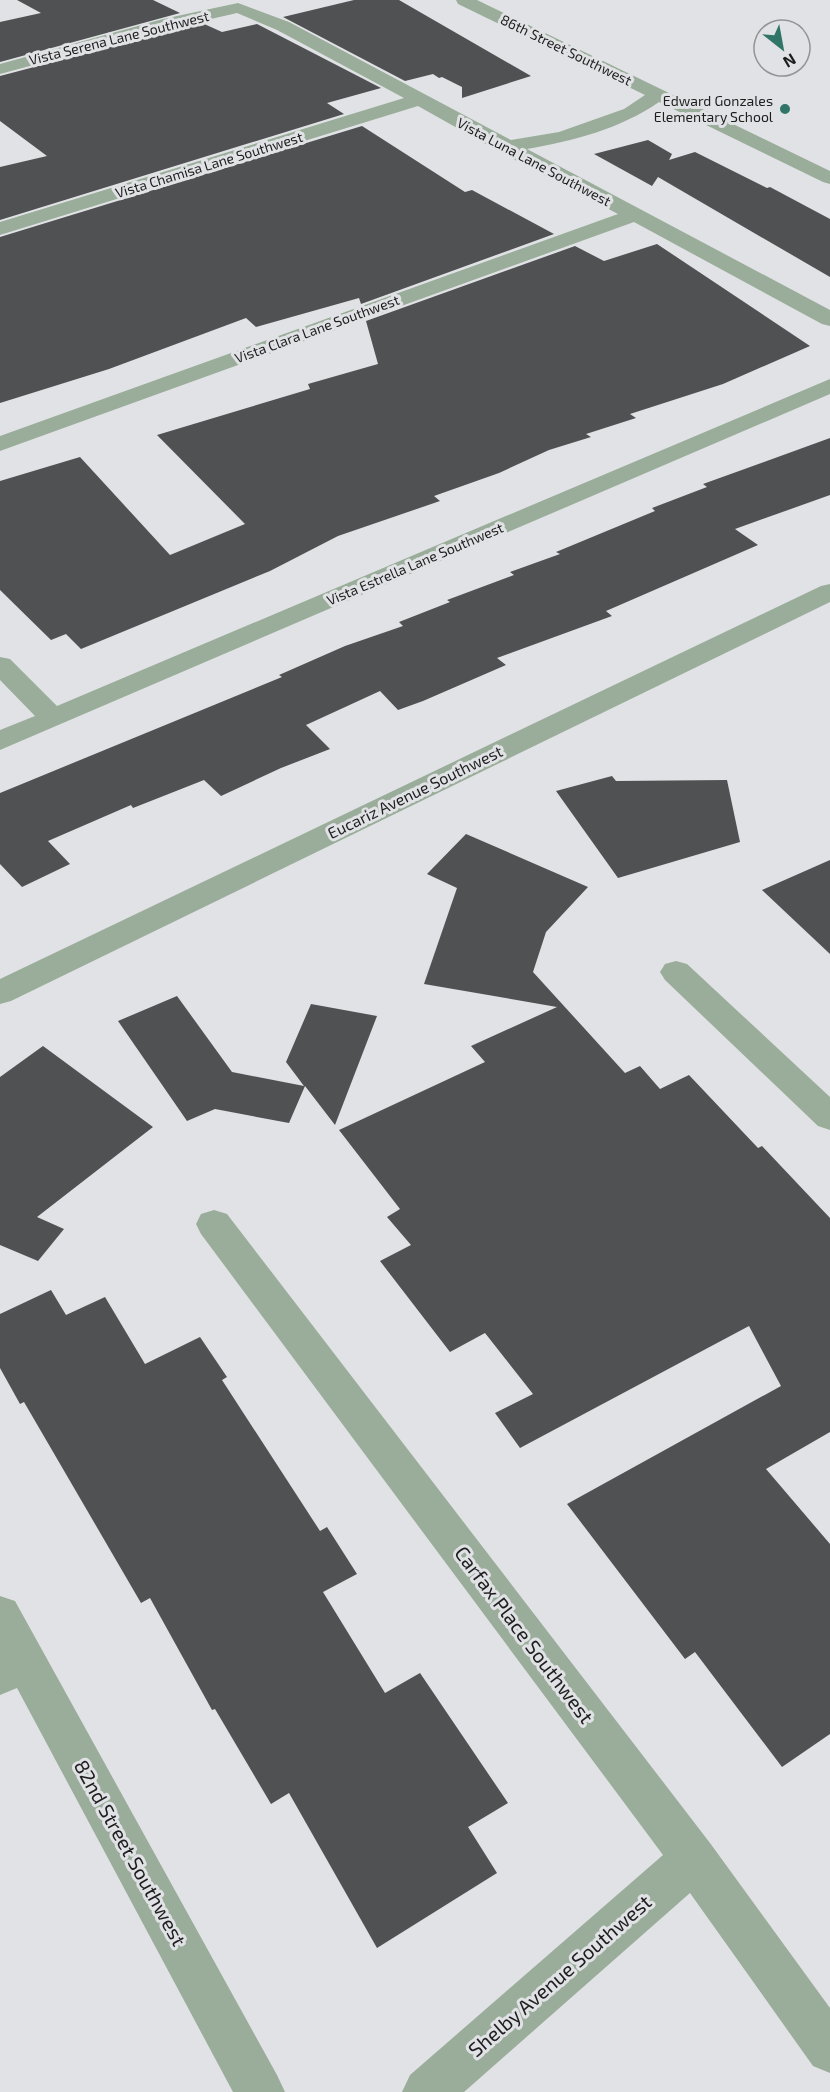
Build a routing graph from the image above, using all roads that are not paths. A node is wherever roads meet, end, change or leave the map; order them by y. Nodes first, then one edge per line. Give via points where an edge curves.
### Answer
1 (464, 0) edge
2 (238, 8) joint
3 (0, 69) edge
4 (658, 94) junction
5 (418, 100) junction
6 (574, 114) dead end
7 (552, 122) dead end
8 (505, 147) junction
9 (830, 178) edge
10 (634, 215) junction
11 (0, 229) edge
12 (830, 319) edge
13 (830, 386) edge
14 (0, 444) edge
15 (830, 592) edge
16 (0, 664) edge
17 (54, 718) junction
18 (0, 741) edge
19 (676, 972) dead end
20 (0, 993) edge
21 (830, 1118) edge
22 (214, 1224) dead end
23 (0, 1615) edge
24 (13, 1668) edge
25 (694, 1859) junction
26 (830, 2049) edge
27 (260, 2092) edge
28 (427, 2092) edge

1 - 4 street, 86th Street Southwest
2 - 3 street, Vista Serena Lane Southwest
2 - 5 street, Vista Luna Lane Southwest via 283,26
4 - 6 street via 607,103
4 - 8 street via 631,113 572,134
4 - 9 street, 86th Street Southwest
5 - 8 street, Vista Luna Lane Southwest
5 - 11 street, Vista Chamisa Lane Southwest
7 - 8 street via 532,128
8 - 10 street, Vista Luna Lane Southwest
10 - 12 street, Vista Luna Lane Southwest
10 - 14 street, Vista Clara Lane Southwest
13 - 17 street, Vista Estrella Lane Southwest
15 - 20 street, Eucariz Avenue Southwest
16 - 17 street
17 - 18 street, Vista Estrella Lane Southwest
19 - 21 street
22 - 25 street, Carfax Place Southwest
23 - 24 street, 82nd Street Southwest
24 - 27 street, 82nd Street Southwest
25 - 26 street, Carfax Place Southwest
25 - 28 street, Shelby Avenue Southwest

